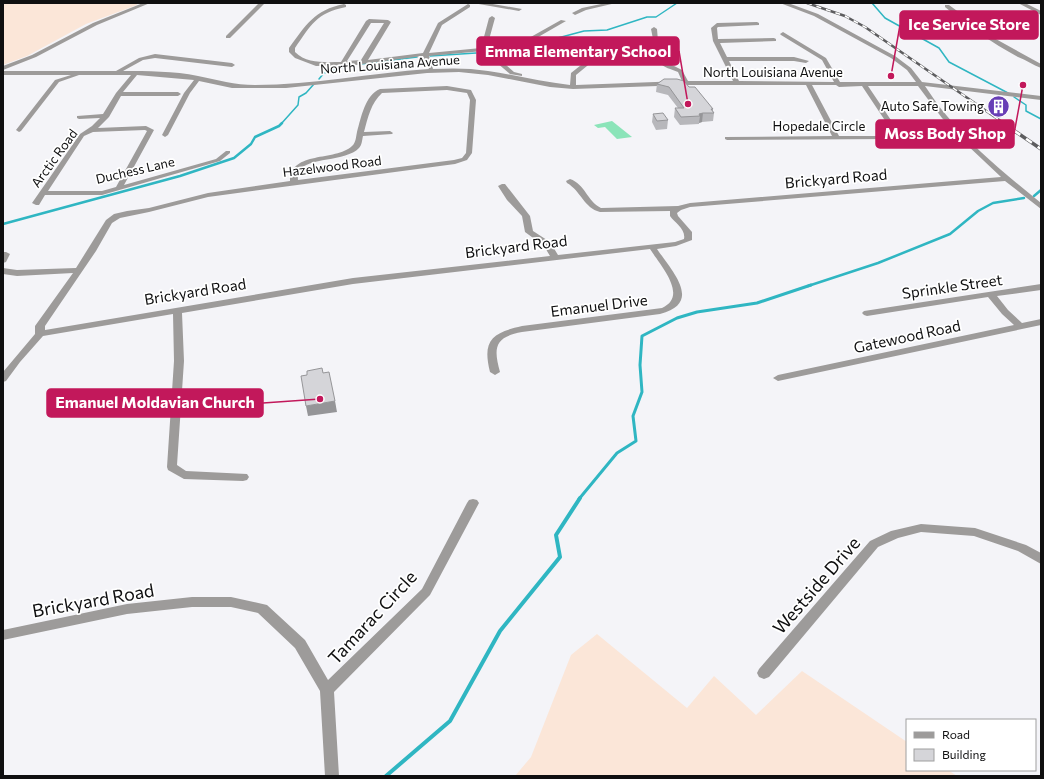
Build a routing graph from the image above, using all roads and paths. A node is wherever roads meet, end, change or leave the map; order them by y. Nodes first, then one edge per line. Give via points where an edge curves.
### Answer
1 (147, 3) edge
2 (262, 3) edge
3 (476, 3) edge
4 (613, 3) edge
5 (783, 3) edge
6 (1022, 3) edge
7 (344, 6) dead end
8 (468, 6) dead end
9 (947, 6) dead end
10 (519, 9) dead end
11 (575, 13) dead end
12 (1041, 13) edge
13 (492, 18) dead end
14 (563, 21) dead end
15 (757, 24) dead end
16 (654, 29) dead end
17 (372, 33) junction
18 (783, 34) dead end
19 (228, 37) dead end
20 (774, 40) dead end
21 (716, 41) junction
22 (353, 47) junction
23 (360, 47) dead end
24 (367, 47) dead end
25 (373, 47) junction
26 (484, 49) junction
27 (425, 54) junction
28 (725, 58) junction
29 (364, 61) junction
30 (806, 61) dead end
31 (662, 62) dead end
32 (343, 63) junction
33 (356, 63) junction
34 (13, 64) junction
35 (232, 65) dead end
36 (1041, 66) edge
37 (3, 68) edge
38 (431, 68) dead end
39 (26, 72) junction
40 (89, 72) junction
41 (117, 72) junction
42 (136, 72) junction
43 (3, 73) edge
44 (522, 76) dead end
45 (363, 77) junction
46 (198, 78) junction
47 (445, 79) junction
48 (686, 83) junction
49 (737, 84) junction
50 (808, 84) junction
51 (864, 84) junction
52 (921, 84) junction
53 (839, 85) junction
54 (573, 87) junction
55 (119, 94) junction
56 (178, 94) dead end
57 (1041, 98) edge
58 (106, 116) junction
59 (79, 117) dead end
60 (19, 130) dead end
61 (94, 130) junction
62 (390, 132) dead end
63 (361, 134) junction
64 (165, 135) dead end
65 (836, 137) junction
66 (727, 138) dead end
67 (228, 152) dead end
68 (1007, 179) junction
69 (570, 181) dead end
70 (294, 183) junction
71 (502, 186) dead end
72 (119, 189) junction
73 (43, 193) junction
74 (36, 203) dead end
75 (1041, 207) edge
76 (678, 208) junction
77 (652, 247) junction
78 (555, 257) junction
79 (79, 270) junction
80 (3, 271) edge
81 (1041, 287) edge
82 (991, 295) junction
83 (177, 310) junction
84 (867, 313) dead end
85 (1041, 322) edge
86 (1020, 326) junction
87 (40, 334) junction
88 (495, 372) dead end
89 (778, 378) dead end
90 (3, 380) edge
91 (243, 477) dead end
92 (473, 503) dead end
93 (1041, 559) edge
94 (3, 635) edge
95 (764, 672) dead end
96 (327, 690) junction
97 (332, 776) edge

1 - 34 street via 95,24
2 - 19 street
3 - 10 street
4 - 11 street
5 - 52 street via 816,15 893,57 909,69
6 - 12 street
7 - 32 street via 318,14 292,48 292,52 305,61 316,64
8 - 27 street via 440,24
9 - 36 street via 1000,46
13 - 26 street
14 - 26 street via 531,39
15 - 21 street via 717,26 714,28
16 - 54 street via 656,40 610,46 602,50 573,74
17 - 17 street via 369,21 388,22
17 - 22 street
17 - 25 street
18 - 53 street via 824,59
20 - 21 street
21 - 28 street
22 - 23 street
22 - 32 street
24 - 25 street
25 - 29 street
26 - 27 street
26 - 44 street via 512,73
27 - 29 street
27 - 38 street
28 - 30 street
28 - 49 street
29 - 33 street
31 - 48 street via 680,72
32 - 33 street
33 - 45 street
34 - 37 street
34 - 39 street via 13,71
35 - 41 street via 155,56 141,59
39 - 40 street, North Louisiana Avenue
39 - 43 street, North Louisiana Avenue
40 - 41 street, North Louisiana Avenue
40 - 60 street via 57,81
41 - 42 street, North Louisiana Avenue
42 - 46 street, North Louisiana Avenue
42 - 55 street, Arctic Road
45 - 46 street, North Louisiana Avenue via 262,87 232,86
45 - 47 street, North Louisiana Avenue
46 - 64 street via 187,93
47 - 54 street, North Louisiana Avenue via 473,71
47 - 63 street via 380,91 368,107
47 - 70 street, Hazelwood Road via 469,91 472,100 469,153 465,159
48 - 49 street, North Louisiana Avenue
48 - 54 street, North Louisiana Avenue
49 - 50 street, North Louisiana Avenue
50 - 53 street, North Louisiana Avenue
50 - 65 street
51 - 52 street, North Louisiana Avenue
51 - 53 street, North Louisiana Avenue
51 - 65 street, Hopedale Circle via 898,135 890,138
52 - 57 street, North Louisiana Avenue
52 - 68 street via 944,117
55 - 56 street
55 - 58 street, Arctic Road
58 - 59 street
58 - 61 street, Arctic Road
61 - 72 street via 151,130
61 - 73 street, Arctic Road via 82,135
62 - 63 street
63 - 70 street via 357,146 346,153 308,162 297,168
65 - 66 street, Hopedale Circle
67 - 72 street, Duchess Lane via 218,160
68 - 75 street
68 - 76 street, Brickyard Road
69 - 76 street via 578,187 590,205 600,210
70 - 79 street, Hazelwood Road via 208,195 117,216 109,222
71 - 78 street via 526,216 529,232 545,242
72 - 73 street, Duchess Lane via 102,192
73 - 74 street, Arctic Road
76 - 77 street, Brickyard Road via 673,212 674,216 689,232 688,240
77 - 78 street, Brickyard Road
77 - 88 street, Emanuel Drive via 677,285 677,299 672,307 660,311 522,329 503,334 496,338 492,346 490,356
78 - 83 street, Brickyard Road via 353,281
79 - 80 street via 17,273
79 - 87 street, Hazelwood Road via 40,326
81 - 82 street, Sprinkle Street
82 - 84 street, Sprinkle Street
82 - 86 street
83 - 87 street, Brickyard Road
83 - 91 street via 179,361 172,467 184,475
85 - 86 street, Gatewood Road
86 - 89 street, Gatewood Road
87 - 90 street
92 - 96 street, Tamarac Circle via 426,592
93 - 95 street, Westside Drive via 1022,548 976,532 921,528 895,534 874,544
94 - 96 street, Brickyard Road via 127,609 192,602 231,602 262,608 300,644
96 - 97 street, Brickyard Road

